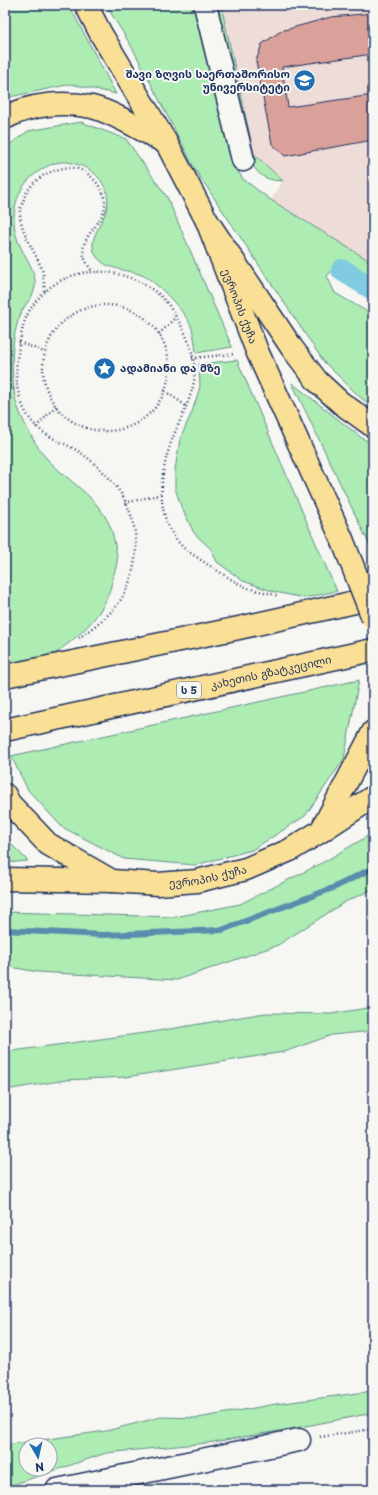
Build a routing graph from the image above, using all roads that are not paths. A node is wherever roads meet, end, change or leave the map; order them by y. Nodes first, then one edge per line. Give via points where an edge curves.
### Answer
1 (86, 5) edge
2 (205, 5) edge
3 (5, 118) edge
4 (167, 144) junction
5 (243, 160) dead end
6 (207, 221) junction
7 (373, 426) edge
8 (373, 598) edge
9 (373, 618) edge
10 (373, 650) edge
11 (5, 676) edge
12 (5, 730) edge
13 (373, 732) edge
14 (373, 797) edge
15 (7, 799) edge
16 (321, 831) junction
17 (5, 879) edge
18 (112, 881) junction
19 (299, 1440) road end
20 (58, 1490) edge

1 - 4 main road, ევროპის ქუჩა
2 - 5 street
3 - 4 main road via 16,112 54,104 93,107 128,122
4 - 6 main road, ევროპის ქუჩა
6 - 7 main road via 317,381 341,403
6 - 9 main road, ევროპის ქუჩა, bridge via 257,351 342,540
8 - 11 main road
10 - 12 main road, კახეთის გზატკეცილი / ს 5
13 - 16 main road
14 - 16 main road, ევროპის ქუჩა
15 - 18 main road, ევროპის ქუჩა via 48,844
16 - 18 main road, ევროპის ქუჩა via 290,850 246,869 197,881 158,884
17 - 18 main road
19 - 20 street

